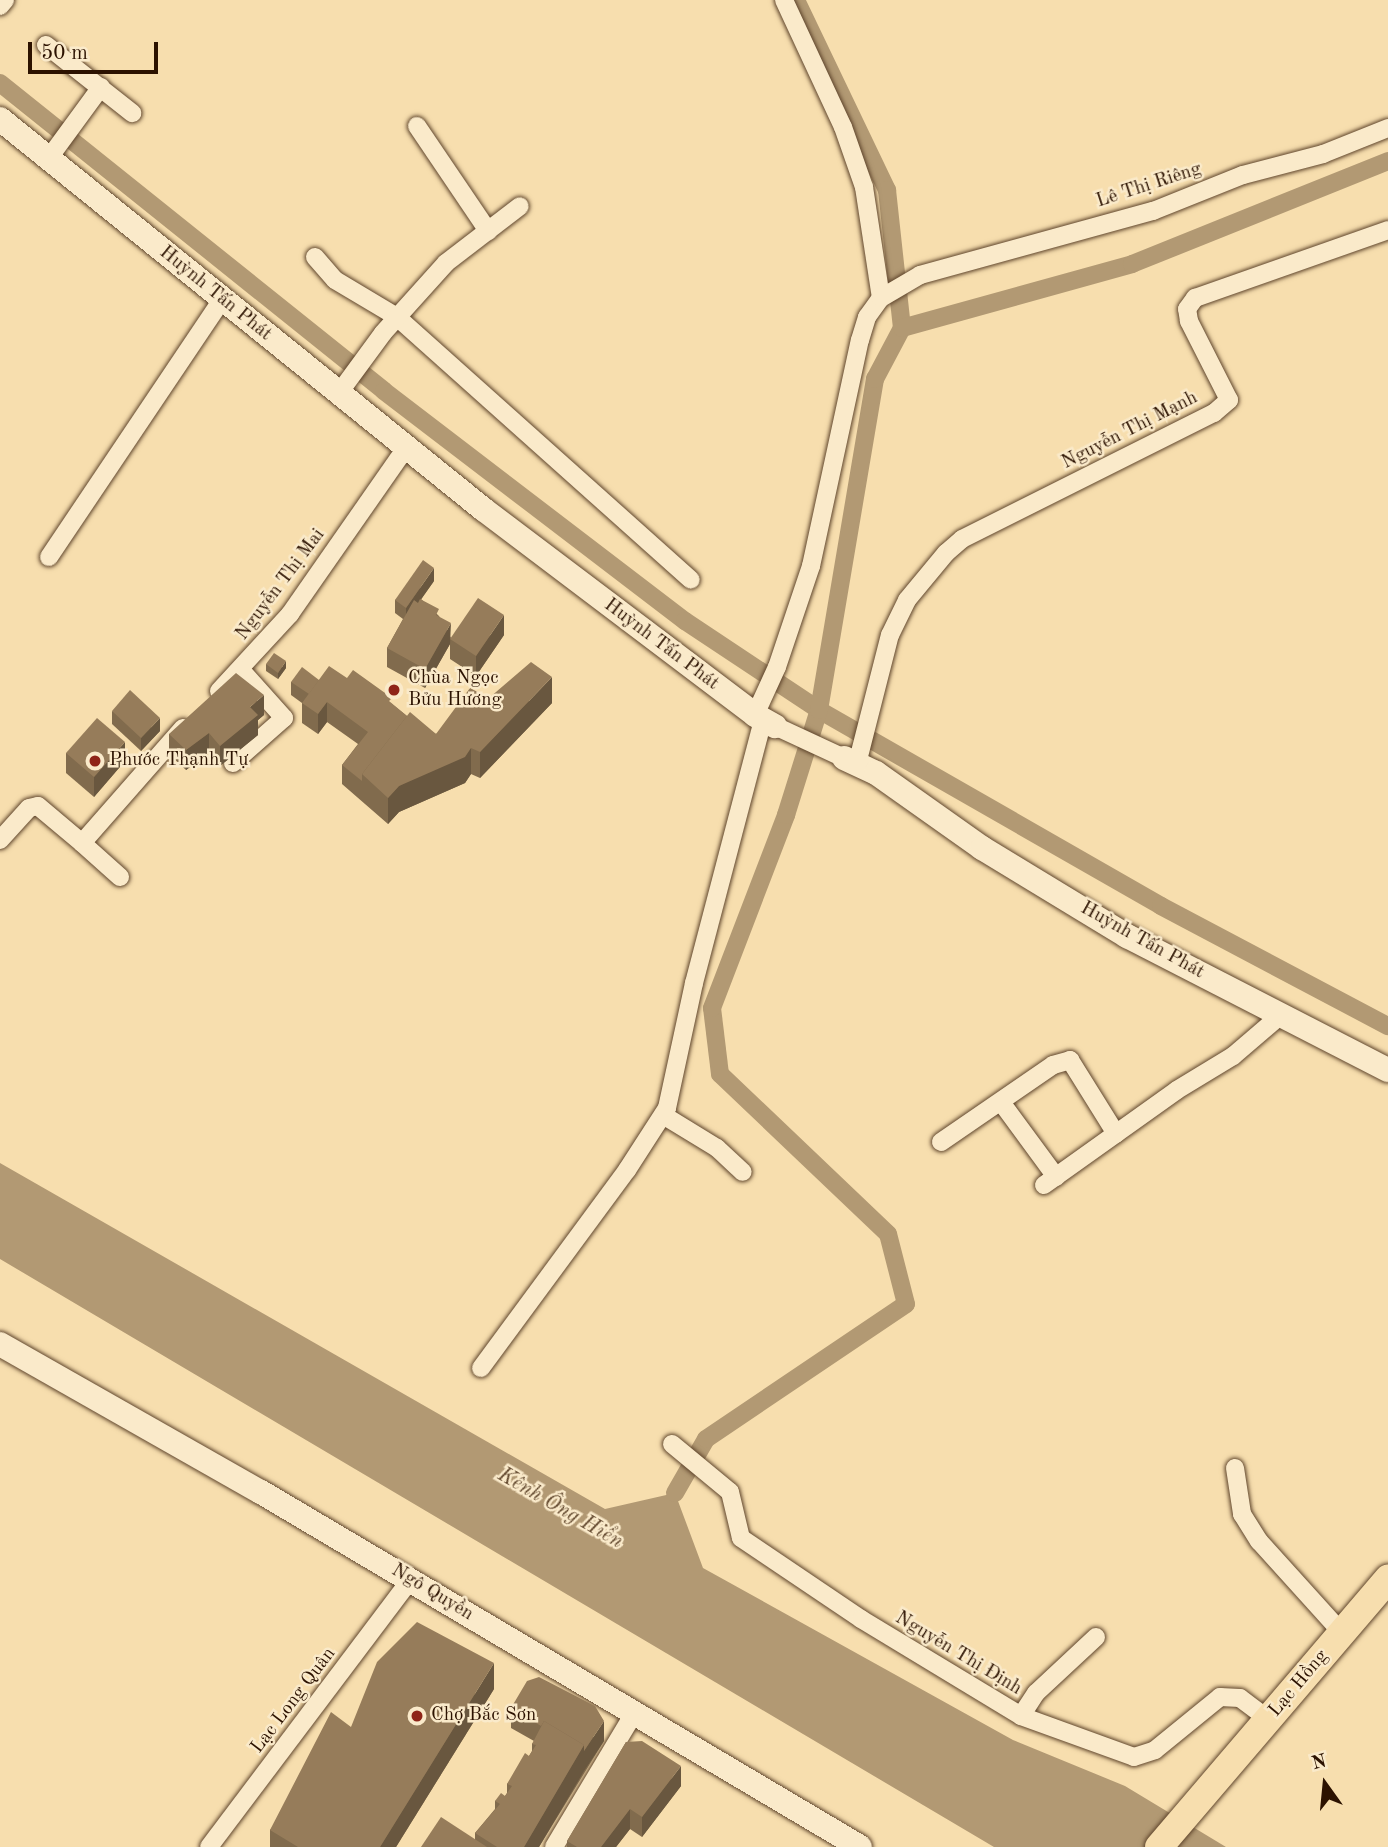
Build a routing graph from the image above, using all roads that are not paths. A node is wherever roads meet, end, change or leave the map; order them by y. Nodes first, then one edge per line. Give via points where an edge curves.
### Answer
1 (790, 2) edge
2 (46, 44) dead end
3 (97, 91) junction
4 (132, 114) dead end
5 (0, 119) edge
6 (417, 126) dead end
7 (1388, 128) edge
8 (54, 149) junction
9 (520, 206) dead end
10 (1388, 230) edge
11 (488, 231) junction
12 (315, 257) dead end
13 (881, 298) junction
14 (221, 301) junction
15 (397, 317) junction
16 (345, 385) junction
17 (406, 447) junction
18 (49, 557) dead end
19 (691, 580) dead end
20 (241, 670) junction
21 (763, 717) junction
22 (854, 756) junction
23 (233, 763) dead end
24 (0, 840) edge
25 (82, 843) junction
26 (120, 877) dead end
27 (1282, 1014) junction
28 (1388, 1070) edge
29 (1001, 1102) junction
30 (663, 1115) junction
31 (1116, 1134) junction
32 (942, 1142) dead end
33 (743, 1171) dead end
34 (0, 1344) edge
35 (481, 1368) dead end
36 (672, 1444) dead end
37 (1235, 1468) dead end
38 (1388, 1579) edge
39 (410, 1580) junction
40 (1342, 1633) junction
41 (1096, 1637) dead end
42 (634, 1715) junction
43 (1021, 1716) junction
44 (1269, 1720) junction
45 (209, 1847) edge
46 (554, 1847) edge
47 (860, 1847) edge
48 (1159, 1847) edge

1 - 13 street via 864,187
2 - 3 street
3 - 4 street
3 - 8 street
5 - 8 street, Huỳnh Tấn Phát
6 - 11 street
7 - 13 street, Lê Thị Riêng via 1323,154 1243,175 1153,211 920,275
8 - 14 street, Huỳnh Tấn Phát
9 - 11 street
10 - 22 street, Nguyễn Thị Mạnh via 1195,298 1187,309 1189,321 1229,400 954,546 907,600 890,635
11 - 15 street via 446,263
12 - 15 street via 335,281
13 - 21 street via 866,317 811,566
14 - 16 street, Huỳnh Tấn Phát
14 - 18 street
15 - 16 street
15 - 19 street
16 - 17 street, Huỳnh Tấn Phát
17 - 20 street, Nguyễn Thị Mai via 290,614
17 - 21 street, Huỳnh Tấn Phát
20 - 23 street via 284,718
20 - 25 street, Nguyễn Thị Mai
21 - 22 street, Huỳnh Tấn Phát
21 - 30 street via 697,972 676,1081
22 - 27 street, Huỳnh Tấn Phát via 982,848 1127,936
24 - 25 street via 29,808 38,806
25 - 26 street
27 - 28 street, Huỳnh Tấn Phát
27 - 31 street via 1233,1056
29 - 31 street via 1053,1065 1070,1060
29 - 31 street via 1050,1181
29 - 32 street
30 - 33 street via 718,1148
30 - 35 street
34 - 39 street, Ngô Quyền
36 - 43 street, Nguyễn Thị Định via 734,1499 741,1538 861,1619
37 - 40 street via 1241,1514 1259,1541
38 - 40 main road, Lạc Hồng
39 - 42 street, Ngô Quyền
39 - 45 street, Lạc Long Quân
40 - 44 main road, Lạc Hồng
41 - 43 street via 1036,1693
42 - 46 street
42 - 47 street, Ngô Quyền
43 - 44 street, Nguyễn Thị Định via 1133,1757 1155,1750 1220,1697 1240,1698
44 - 48 main road, Lạc Hồng

